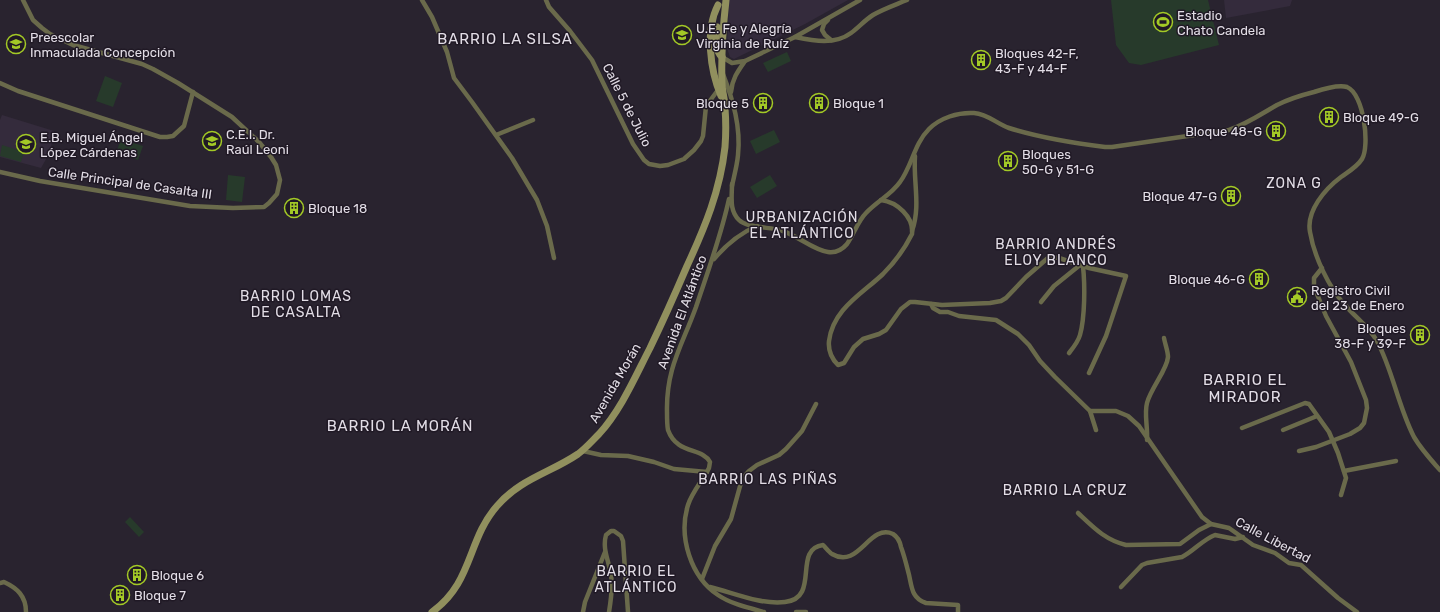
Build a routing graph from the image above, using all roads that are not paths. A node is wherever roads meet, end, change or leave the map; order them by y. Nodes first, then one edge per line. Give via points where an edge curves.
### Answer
1 (23, 0) edge
2 (422, 0) edge
3 (546, 0) edge
4 (726, 0) edge
5 (860, 0) edge
6 (906, 0) edge
7 (719, 2) edge
8 (832, 15) junction
9 (795, 37) junction
10 (833, 41) junction
11 (710, 46) junction
12 (722, 57) junction
13 (745, 61) junction
14 (722, 72) junction
15 (0, 83) edge
16 (718, 90) junction
17 (193, 92) junction
18 (731, 93) junction
19 (725, 106) junction
20 (533, 120) dead end
21 (496, 135) junction
22 (916, 150) junction
23 (0, 172) edge
24 (732, 184) junction
25 (881, 200) junction
26 (758, 226) junction
27 (912, 231) junction
28 (554, 258) dead end
29 (712, 262) junction
30 (1082, 266) junction
31 (1322, 268) junction
32 (1041, 302) dead end
33 (931, 304) junction
34 (1164, 338) dead end
35 (1069, 353) dead end
36 (1090, 373) dead end
37 (816, 404) dead end
38 (1090, 411) junction
39 (1317, 416) junction
40 (1242, 428) dead end
41 (1096, 430) dead end
42 (1283, 430) dead end
43 (1333, 439) junction
44 (1147, 440) junction
45 (583, 451) junction
46 (1299, 451) dead end
47 (1396, 462) dead end
48 (1440, 470) edge
49 (1344, 471) junction
50 (707, 472) junction
51 (1341, 495) dead end
52 (1078, 513) dead end
53 (1211, 524) junction
54 (1243, 537) junction
55 (605, 552) junction
56 (702, 579) junction
57 (0, 583) edge
58 (708, 586) junction
59 (1121, 587) dead end
60 (26, 612) edge
61 (432, 612) edge
62 (583, 612) edge
63 (609, 612) edge
64 (628, 612) edge
65 (764, 612) edge
66 (796, 612) edge
67 (806, 612) edge
68 (958, 612) edge
69 (1357, 612) edge

1 - 17 street via 33,20 50,34 73,44 142,64
2 - 21 street via 442,39 454,78
3 - 16 street, Calle 5 de Julio via 592,60 633,144 649,164 669,165 684,159 694,150 703,136 706,106
4 - 12 main road
5 - 8 street
6 - 10 street via 873,15 842,39
7 - 11 main road, Avenida Morán via 714,14
7 - 12 main road via 716,42
8 - 9 street
8 - 10 street via 822,30
9 - 10 street
9 - 13 street
11 - 14 main road
11 - 16 main road, Avenida Morán
12 - 13 street via 732,63
12 - 14 main road, Avenida Morán
13 - 18 street via 734,76
14 - 18 street, Avenida El Atlántico
14 - 19 main road, Avenida Morán
15 - 17 street via 160,137 173,136 184,126
16 - 19 main road, Avenida Morán
17 - 23 street, Calle Principal de Casalta III via 245,128 276,165 280,180 277,194 264,207 190,206
18 - 24 street, Avenida El Atlántico via 738,143
19 - 45 main road, Avenida Morán via 725,136 720,176 712,208 701,236 636,376 611,419
20 - 21 street
21 - 28 street via 537,200 547,226
22 - 25 street via 901,181
22 - 27 street via 917,208
22 - 31 street via 930,128 943,119 957,114 980,114 1008,128 1054,140 1112,147 1229,130 1287,100 1344,86 1353,91 1361,106 1365,149 1360,162 1324,192 1313,211 1310,232
24 - 26 street via 731,205 737,218 744,223
24 - 29 street, Avenida El Atlántico
25 - 26 street via 866,212 847,244 836,252 824,251 790,233
25 - 27 street via 899,208 907,217
26 - 29 street via 730,242
27 - 33 street via 899,256 836,318 830,336 830,355 837,364 842,364 863,339 886,330 905,305 915,302
29 - 50 street, Avenida El Atlántico via 673,364 666,399 668,429 672,438 683,448 707,458 710,465
30 - 32 street via 1054,286
30 - 33 street via 1049,257 1001,301
30 - 35 street via 1085,287 1080,335
30 - 36 street via 1126,276 1106,336
31 - 43 street via 1314,278 1314,287 1326,316 1352,362 1367,404 1364,423 1360,428
31 - 48 street via 1337,297 1376,340 1414,436
33 - 38 street via 940,312 996,320 1012,329
34 - 44 street via 1168,357 1146,407
37 - 56 street via 802,431 786,449 757,465 742,480 731,519 715,546
38 - 41 street
38 - 44 street via 1108,410 1123,413 1139,426
39 - 40 street via 1309,404 1305,403
39 - 42 street
39 - 43 street
43 - 46 street
43 - 49 street
44 - 53 street via 1202,517
45 - 50 street via 628,456 674,469
45 - 61 main road, Avenida Morán via 526,482 496,508 482,529 460,582 446,601
47 - 49 street
49 - 51 street via 1346,478
50 - 56 street via 688,506 685,529 689,554
52 - 53 street via 1104,536 1126,545 1180,544
53 - 54 street, Calle Libertad via 1229,528
54 - 59 street via 1235,539 1215,535 1182,557 1147,562
54 - 69 street, Calle Libertad via 1289,563 1301,565
55 - 62 street
55 - 63 street via 612,576
55 - 64 street via 606,535 614,531 623,541
56 - 58 street
57 - 60 street via 15,586 22,595
58 - 65 street via 725,599
58 - 68 street via 765,601 788,602 802,591 805,584 806,561 813,548 823,545 832,554 847,557 861,549 875,535 886,532 895,535 900,542 915,596 921,602 930,604 958,605
66 - 67 street

